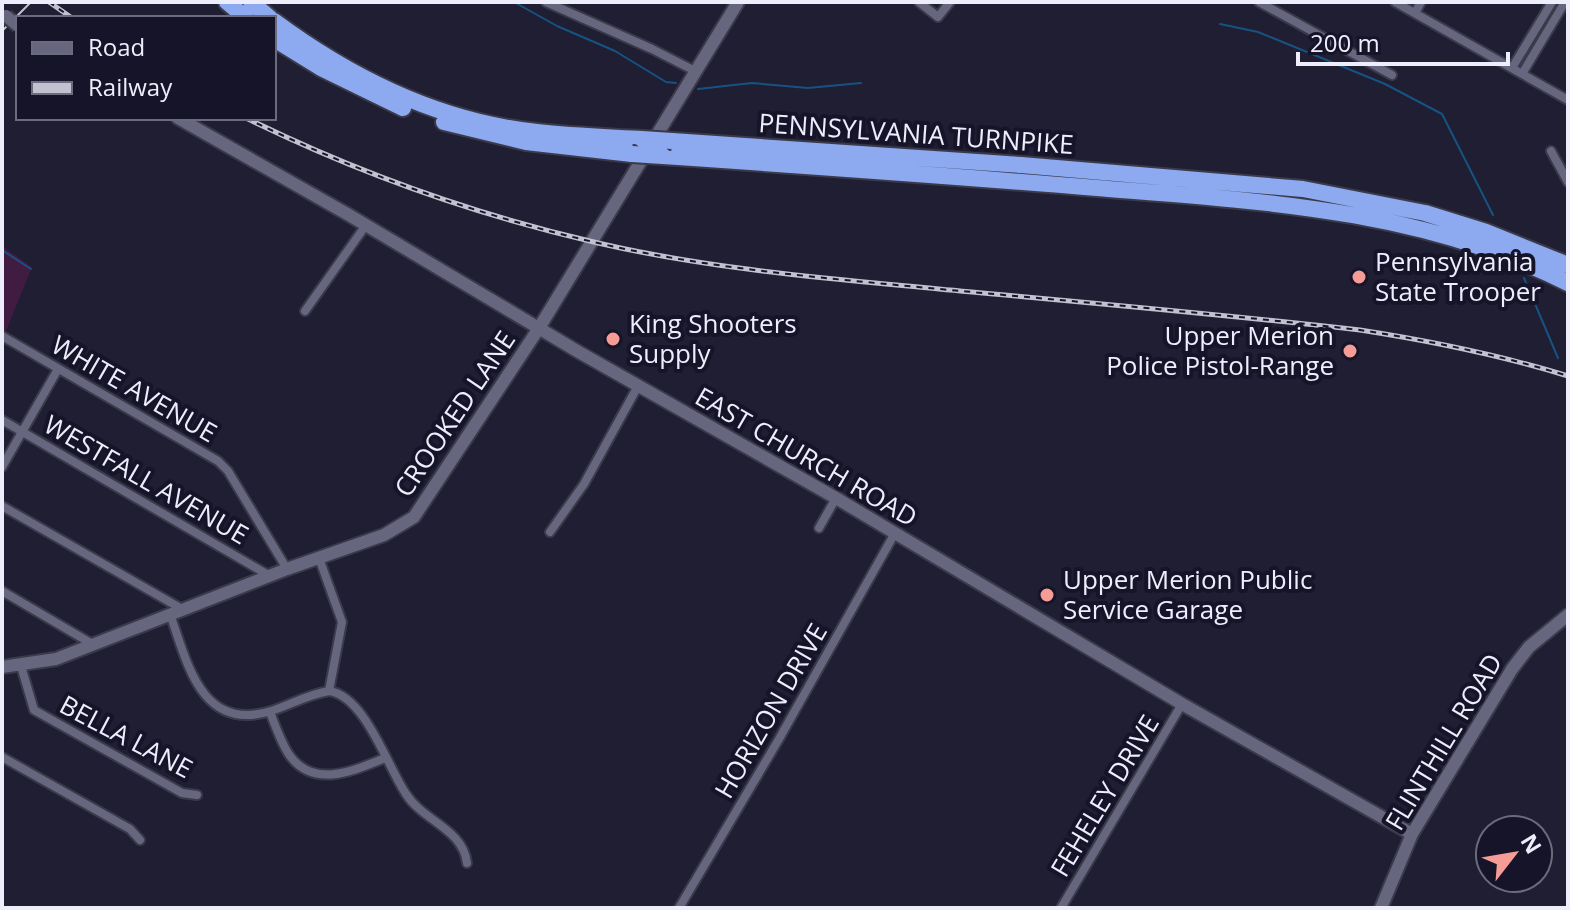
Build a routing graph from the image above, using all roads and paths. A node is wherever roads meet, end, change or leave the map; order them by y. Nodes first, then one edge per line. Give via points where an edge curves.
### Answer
1 (227, 2) edge
2 (251, 2) edge
3 (546, 2) edge
4 (738, 2) edge
5 (919, 2) edge
6 (950, 2) edge
7 (1259, 2) edge
8 (1395, 2) edge
9 (1421, 2) edge
10 (1552, 2) edge
11 (1565, 2) edge
12 (1415, 13) junction
13 (244, 16) edge
14 (267, 16) edge
15 (276, 23) edge
16 (276, 40) edge
17 (1512, 68) junction
18 (695, 71) junction
19 (1522, 74) junction
20 (1392, 75) dead end
21 (1568, 100) edge
22 (182, 120) edge
23 (1551, 151) dead end
24 (1567, 178) edge
25 (366, 225) junction
26 (1568, 265) edge
27 (1568, 283) edge
28 (305, 311) dead end
29 (539, 328) junction
30 (2, 336) edge
31 (58, 369) junction
32 (638, 386) junction
33 (2, 420) edge
34 (23, 432) junction
35 (2, 467) edge
36 (836, 498) junction
37 (2, 506) edge
38 (819, 528) dead end
39 (550, 532) dead end
40 (895, 533) junction
41 (319, 558) junction
42 (287, 569) junction
43 (270, 576) junction
44 (2, 591) edge
45 (176, 612) junction
46 (1568, 615) edge
47 (94, 645) junction
48 (21, 666) junction
49 (2, 667) edge
50 (329, 691) junction
51 (1182, 704) junction
52 (270, 712) junction
53 (2, 757) edge
54 (385, 758) junction
55 (197, 795) dead end
56 (1412, 834) junction
57 (140, 840) dead end
58 (467, 863) dead end
59 (679, 908) edge
60 (1061, 908) edge
61 (1381, 908) edge

1 - 13 highway
2 - 14 highway, PENNSYLVANIA TURNPIKE
3 - 18 street
4 - 18 street, CROOKED LANE
5 - 6 street via 938,17
7 - 20 street
8 - 12 street
9 - 12 street
10 - 17 street
11 - 19 street
12 - 17 street
15 - 26 highway, PENNSYLVANIA TURNPIKE, bridge via 349,71 429,107 536,132 1318,191 1436,216
16 - 27 highway, PENNSYLVANIA TURNPIKE, bridge via 383,100 440,121 526,142 1272,202 1417,228
17 - 19 street
18 - 29 street, CROOKED LANE
19 - 21 street
22 - 25 street, EAST CHURCH ROAD
23 - 24 street
25 - 28 street
25 - 29 street, EAST CHURCH ROAD
29 - 32 street, EAST CHURCH ROAD
29 - 41 street, CROOKED LANE via 414,517 391,532
30 - 31 street, WHITE AVENUE
31 - 34 street
31 - 42 street, WHITE AVENUE via 223,465
32 - 36 street, EAST CHURCH ROAD
32 - 39 street via 620,425
33 - 34 street, WESTFALL AVENUE
34 - 35 street
34 - 43 street, WESTFALL AVENUE
36 - 38 street
36 - 40 street, EAST CHURCH ROAD
37 - 45 street
40 - 51 street, EAST CHURCH ROAD
40 - 59 street, HORIZON DRIVE
41 - 42 street, CROOKED LANE
41 - 50 street via 342,622
42 - 43 street, CROOKED LANE
43 - 45 street, CROOKED LANE
44 - 47 street
45 - 47 street, CROOKED LANE
45 - 52 street via 192,678 206,697 234,713
46 - 56 street, FLINTHILL ROAD via 1529,647 1512,669
47 - 48 street, CROOKED LANE
48 - 49 street, CROOKED LANE
48 - 55 street, BELLA LANE via 34,710 182,793
50 - 52 street
50 - 54 street via 342,694 357,708
51 - 56 street, EAST CHURCH ROAD
51 - 60 street, FEHELEY DRIVE
52 - 54 street via 289,754 316,774 346,773
53 - 57 street via 130,829
54 - 58 street via 412,803 458,840
56 - 61 street, FLINTHILL ROAD

